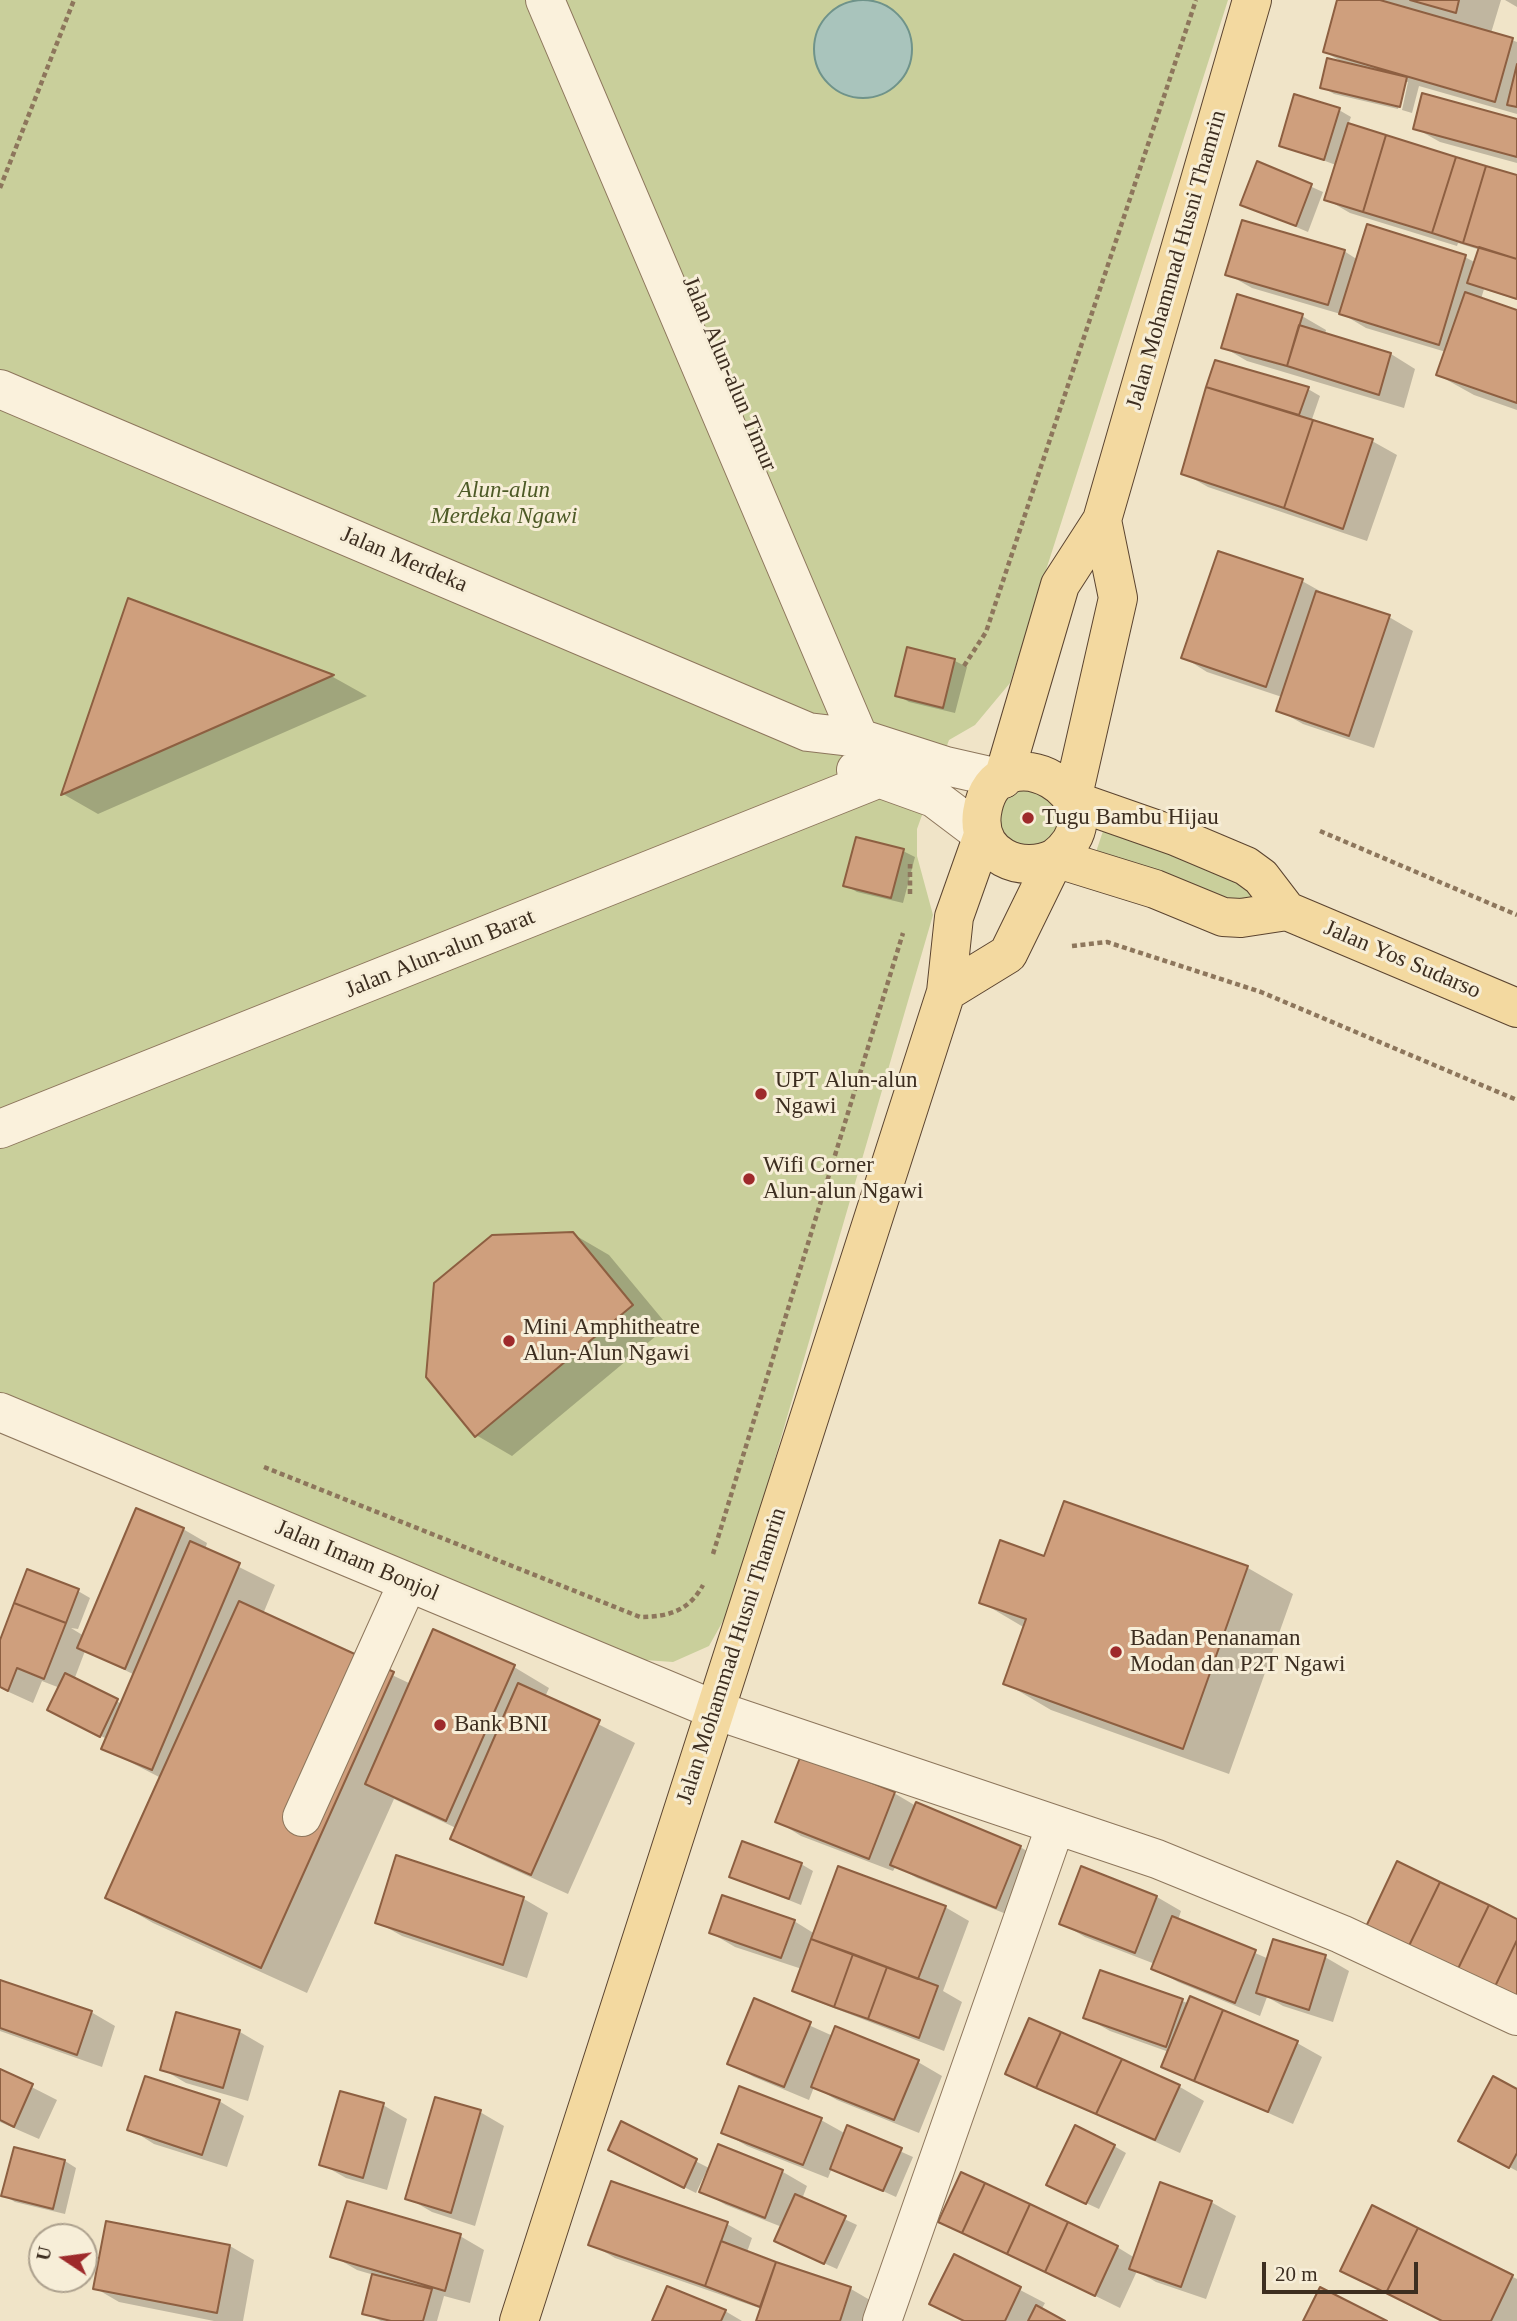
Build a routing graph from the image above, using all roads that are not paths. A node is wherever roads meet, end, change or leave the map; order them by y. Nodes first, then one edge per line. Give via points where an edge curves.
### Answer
1 (545, 0) edge
2 (568, 0) edge
3 (1252, 0) edge
4 (0, 389) edge
5 (1102, 520) junction
6 (869, 758) junction
7 (1003, 779) junction
8 (1072, 800) junction
9 (984, 835) junction
10 (1055, 858) junction
11 (1287, 911) junction
12 (946, 992) junction
13 (1517, 1008) edge
14 (0, 1106) edge
15 (0, 1129) edge
16 (0, 1412) edge
17 (408, 1582) junction
18 (715, 1710) junction
19 (302, 1817) dead end
20 (1055, 1827) junction
21 (1517, 2016) edge
22 (519, 2321) edge
23 (882, 2321) edge

1 - 6 street
2 - 6 street, Jalan Alun-alun Timur
3 - 5 main road, Jalan Mohammad Husni Thamrin
4 - 6 street, Jalan Merdeka
5 - 7 main road, Jalan Mohammad Husni Thamrin via 1060,584
5 - 8 main road, Jalan Mohammad Husni Thamrin via 1118,598
6 - 7 street via 946,766
6 - 9 street
6 - 14 street
6 - 15 street, Jalan Alun-alun Barat
7 - 8 main road via 1014,773 1037,772 1058,781
7 - 9 main road via 986,798 981,823
8 - 10 main road via 1074,832
8 - 11 main road, Jalan Yos Sudarso via 1247,866
9 - 10 main road via 997,855 1008,862 1032,866
9 - 12 main road, Jalan Mohammad Husni Thamrin via 954,917
10 - 11 main road via 1155,889 1223,917
10 - 12 main road via 1008,954
11 - 13 main road, Jalan Yos Sudarso
12 - 18 main road, Jalan Mohammad Husni Thamrin
16 - 17 street, Jalan Imam Bonjol
17 - 18 street, Jalan Imam Bonjol
17 - 19 street
18 - 20 street, Jalan Imam Bonjol
18 - 22 main road, Jalan Mohammad Husni Thamrin
20 - 21 street, Jalan Imam Bonjol via 1157,1859 1341,1934
20 - 23 street

